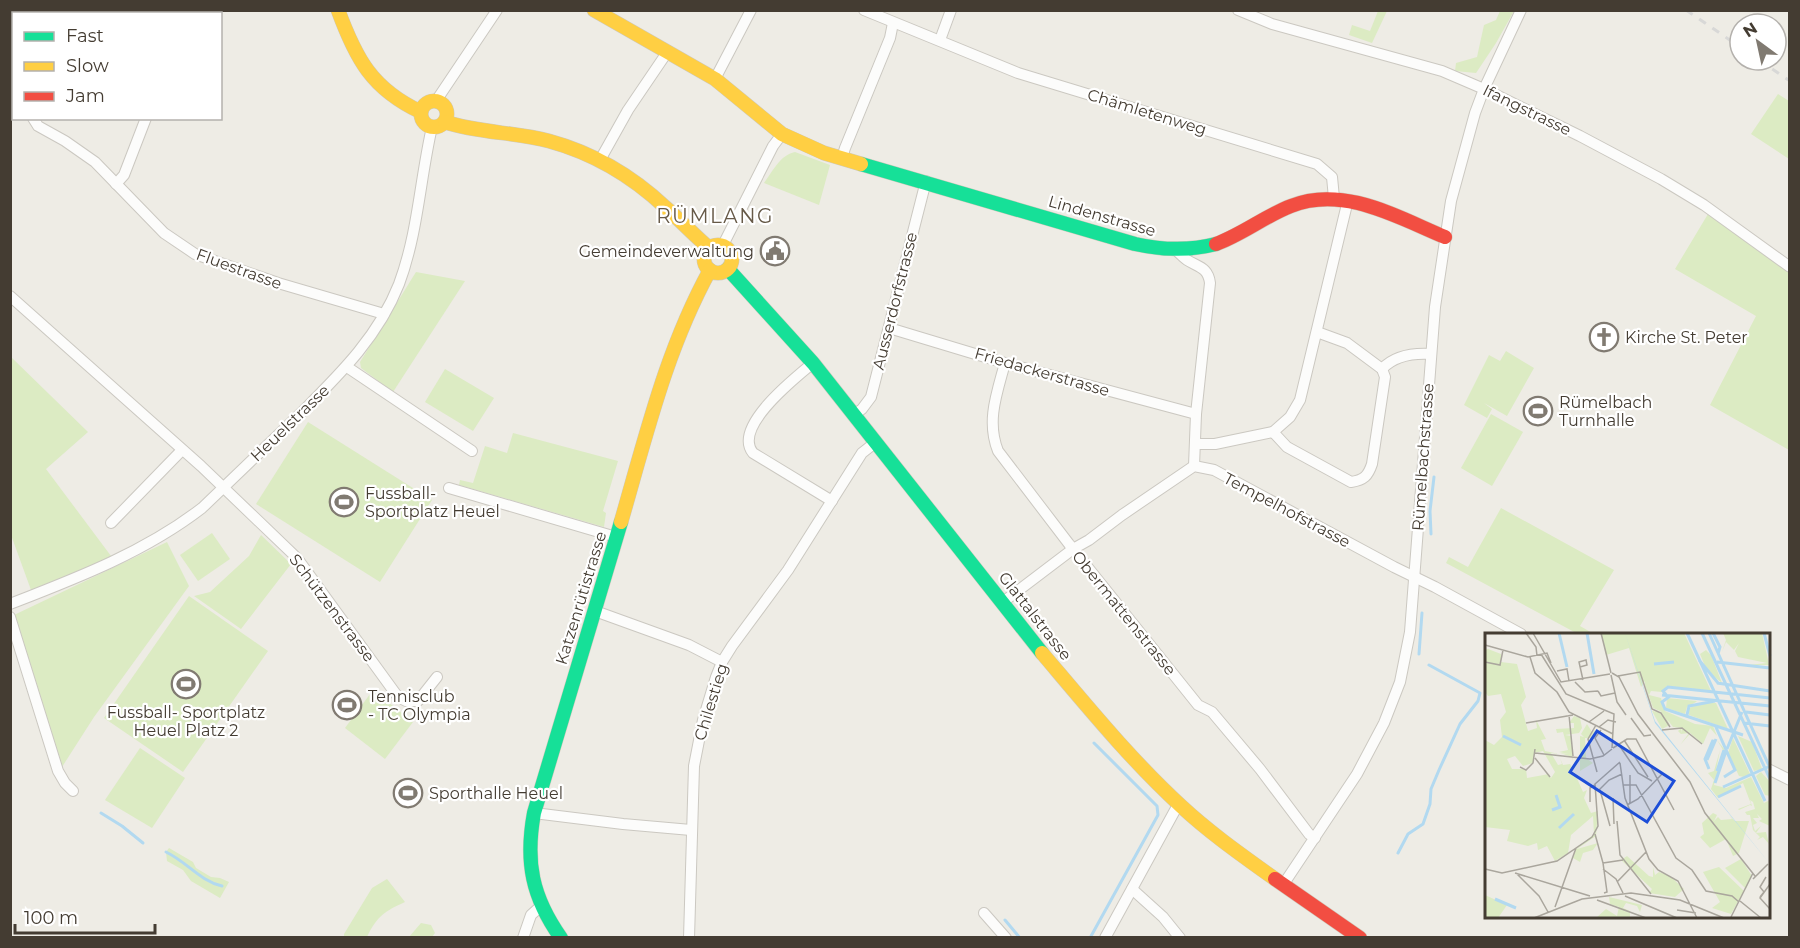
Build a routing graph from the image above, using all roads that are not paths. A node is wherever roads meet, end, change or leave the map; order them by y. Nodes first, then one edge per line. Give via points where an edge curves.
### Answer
1 (339, 10) edge
2 (497, 10) edge
3 (594, 10) edge
4 (751, 10) edge
5 (864, 10) edge
6 (888, 10) edge
7 (951, 10) edge
8 (1238, 10) edge
9 (1521, 10) edge
10 (893, 23) junction
11 (940, 40) junction
12 (668, 51) junction
13 (715, 79) junction
14 (1484, 89) junction
15 (436, 101) junction
16 (421, 112) junction
17 (34, 120) edge
18 (145, 120) edge
19 (445, 122) junction
20 (432, 128) junction
21 (782, 134) junction
22 (843, 159) junction
23 (600, 160) junction
24 (926, 181) junction
25 (117, 184) junction
26 (1341, 199) junction
27 (1444, 237) junction
28 (723, 245) junction
29 (709, 248) junction
30 (1176, 250) junction
31 (1790, 267) edge
32 (728, 269) junction
33 (710, 270) junction
34 (10, 296) edge
35 (384, 314) junction
36 (889, 328) junction
37 (1317, 332) junction
38 (1431, 354) junction
39 (813, 363) junction
40 (1005, 363) junction
41 (347, 367) junction
42 (1382, 369) junction
43 (1197, 414) junction
44 (854, 415) junction
45 (1273, 432) junction
46 (876, 442) junction
47 (1196, 444) junction
48 (182, 450) junction
49 (472, 451) dead end
50 (1194, 466) junction
51 (223, 488) junction
52 (449, 488) dead end
53 (832, 501) junction
54 (111, 523) dead end
55 (616, 537) junction
56 (1073, 549) junction
57 (1414, 576) junction
58 (1003, 602) junction
59 (10, 604) edge
60 (595, 611) junction
61 (10, 617) edge
62 (1519, 633) edge
63 (722, 662) junction
64 (437, 677) dead end
65 (1770, 770) edge
66 (1790, 780) edge
67 (74, 791) dead end
68 (1179, 803) junction
69 (534, 813) junction
70 (691, 830) junction
71 (1315, 838) junction
72 (1283, 885) junction
73 (1132, 889) junction
74 (541, 906) junction
75 (984, 913) dead end
76 (692, 937) edge
77 (524, 938) edge
78 (561, 938) edge
79 (1006, 938) edge
80 (1105, 938) edge
81 (1180, 938) edge
82 (1360, 938) edge

1 - 16 street via 347,35 369,75 395,100
2 - 15 street
3 - 12 street, Lindenstrasse
4 - 13 street
5 - 10 street, Chämletenweg
6 - 10 street
7 - 11 street
8 - 14 street, Ifangstrasse via 1272,24 1442,71
9 - 14 street, Rümelbachstrasse
10 - 11 street, Chämletenweg
10 - 22 street
11 - 26 street, Chämletenweg via 1018,73 1317,164 1332,177
12 - 13 street, Lindenstrasse
12 - 23 street
13 - 21 street, Lindenstrasse
14 - 27 street, Rümelbachstrasse via 1453,191
14 - 31 street, Ifangstrasse via 1661,179
15 - 16 street via 428,103
15 - 19 street via 446,109
16 - 20 street via 423,122
17 - 25 street, Fluestrasse via 87,156
18 - 25 street
19 - 20 street
19 - 23 street via 534,138
20 - 35 street, Heuelstrasse via 409,250 399,284
21 - 22 street, Lindenstrasse
21 - 28 street
22 - 24 street, Lindenstrasse
23 - 29 street via 659,200
24 - 30 street, Lindenstrasse via 1135,244
24 - 36 street, Ausserdorfstrasse
25 - 35 street, Fluestrasse via 164,233 195,254
26 - 27 street, Lindenstrasse
26 - 30 street, Lindenstrasse via 1307,200 1206,246
26 - 37 street
27 - 38 street, Rümelbachstrasse
28 - 29 street
28 - 32 street via 732,256
29 - 33 street via 704,257
30 - 43 street via 1186,260 1200,265 1209,276
32 - 33 street
32 - 39 street, Glattalstrasse
33 - 55 street, Katzenrütistrasse via 670,353
34 - 48 street
35 - 41 street, Heuelstrasse
36 - 40 street, Friedackerstrasse
36 - 44 street, Ausserdorfstrasse via 871,397
37 - 42 street via 1347,343
37 - 45 street via 1300,400 1290,417
38 - 42 street via 1390,360
38 - 57 street, Rümelbachstrasse
39 - 44 street, Glattalstrasse
39 - 53 street via 766,404 747,440 753,453
40 - 43 street, Friedackerstrasse
40 - 56 street, Obermattenstrasse via 992,415 998,451
41 - 49 street
41 - 51 street, Heuelstrasse
42 - 45 street via 1385,376 1372,464 1368,476 1360,481 1351,482 1287,447
43 - 47 street
44 - 46 street, Glattalstrasse
45 - 47 street
46 - 53 street, Chilestieg via 862,453
46 - 58 street, Glattalstrasse
47 - 50 street
48 - 51 street
48 - 54 street
50 - 56 street
50 - 57 street, Tempelhofstrasse via 1214,471
51 - 59 street, Heuelstrasse via 160,537 69,581
51 - 64 street, Schützenstrasse via 297,558 398,697 418,701
52 - 55 street
53 - 63 street, Chilestieg
55 - 60 street, Katzenrütistrasse
56 - 58 street
56 - 71 street, Obermattenstrasse via 1198,705 1212,712
57 - 62 street, Tempelhofstrasse
57 - 71 street, Rümelbachstrasse via 1410,632 1400,682 1357,774
58 - 68 street, Glattalstrasse via 1098,720
60 - 63 street via 689,645
60 - 69 street, Katzenrütistrasse
61 - 67 street via 58,771
63 - 70 street, Chilestieg via 696,750
65 - 66 street
68 - 72 street, Glattalstrasse
68 - 73 street
69 - 70 street
69 - 74 street, Katzenrütistrasse via 530,867
70 - 76 street, Chilestieg
71 - 72 street, Rümelbachstrasse
72 - 82 street, Glattalstrasse
73 - 80 street
73 - 81 street
74 - 77 street via 531,915
74 - 78 street, Katzenrütistrasse
75 - 79 street

